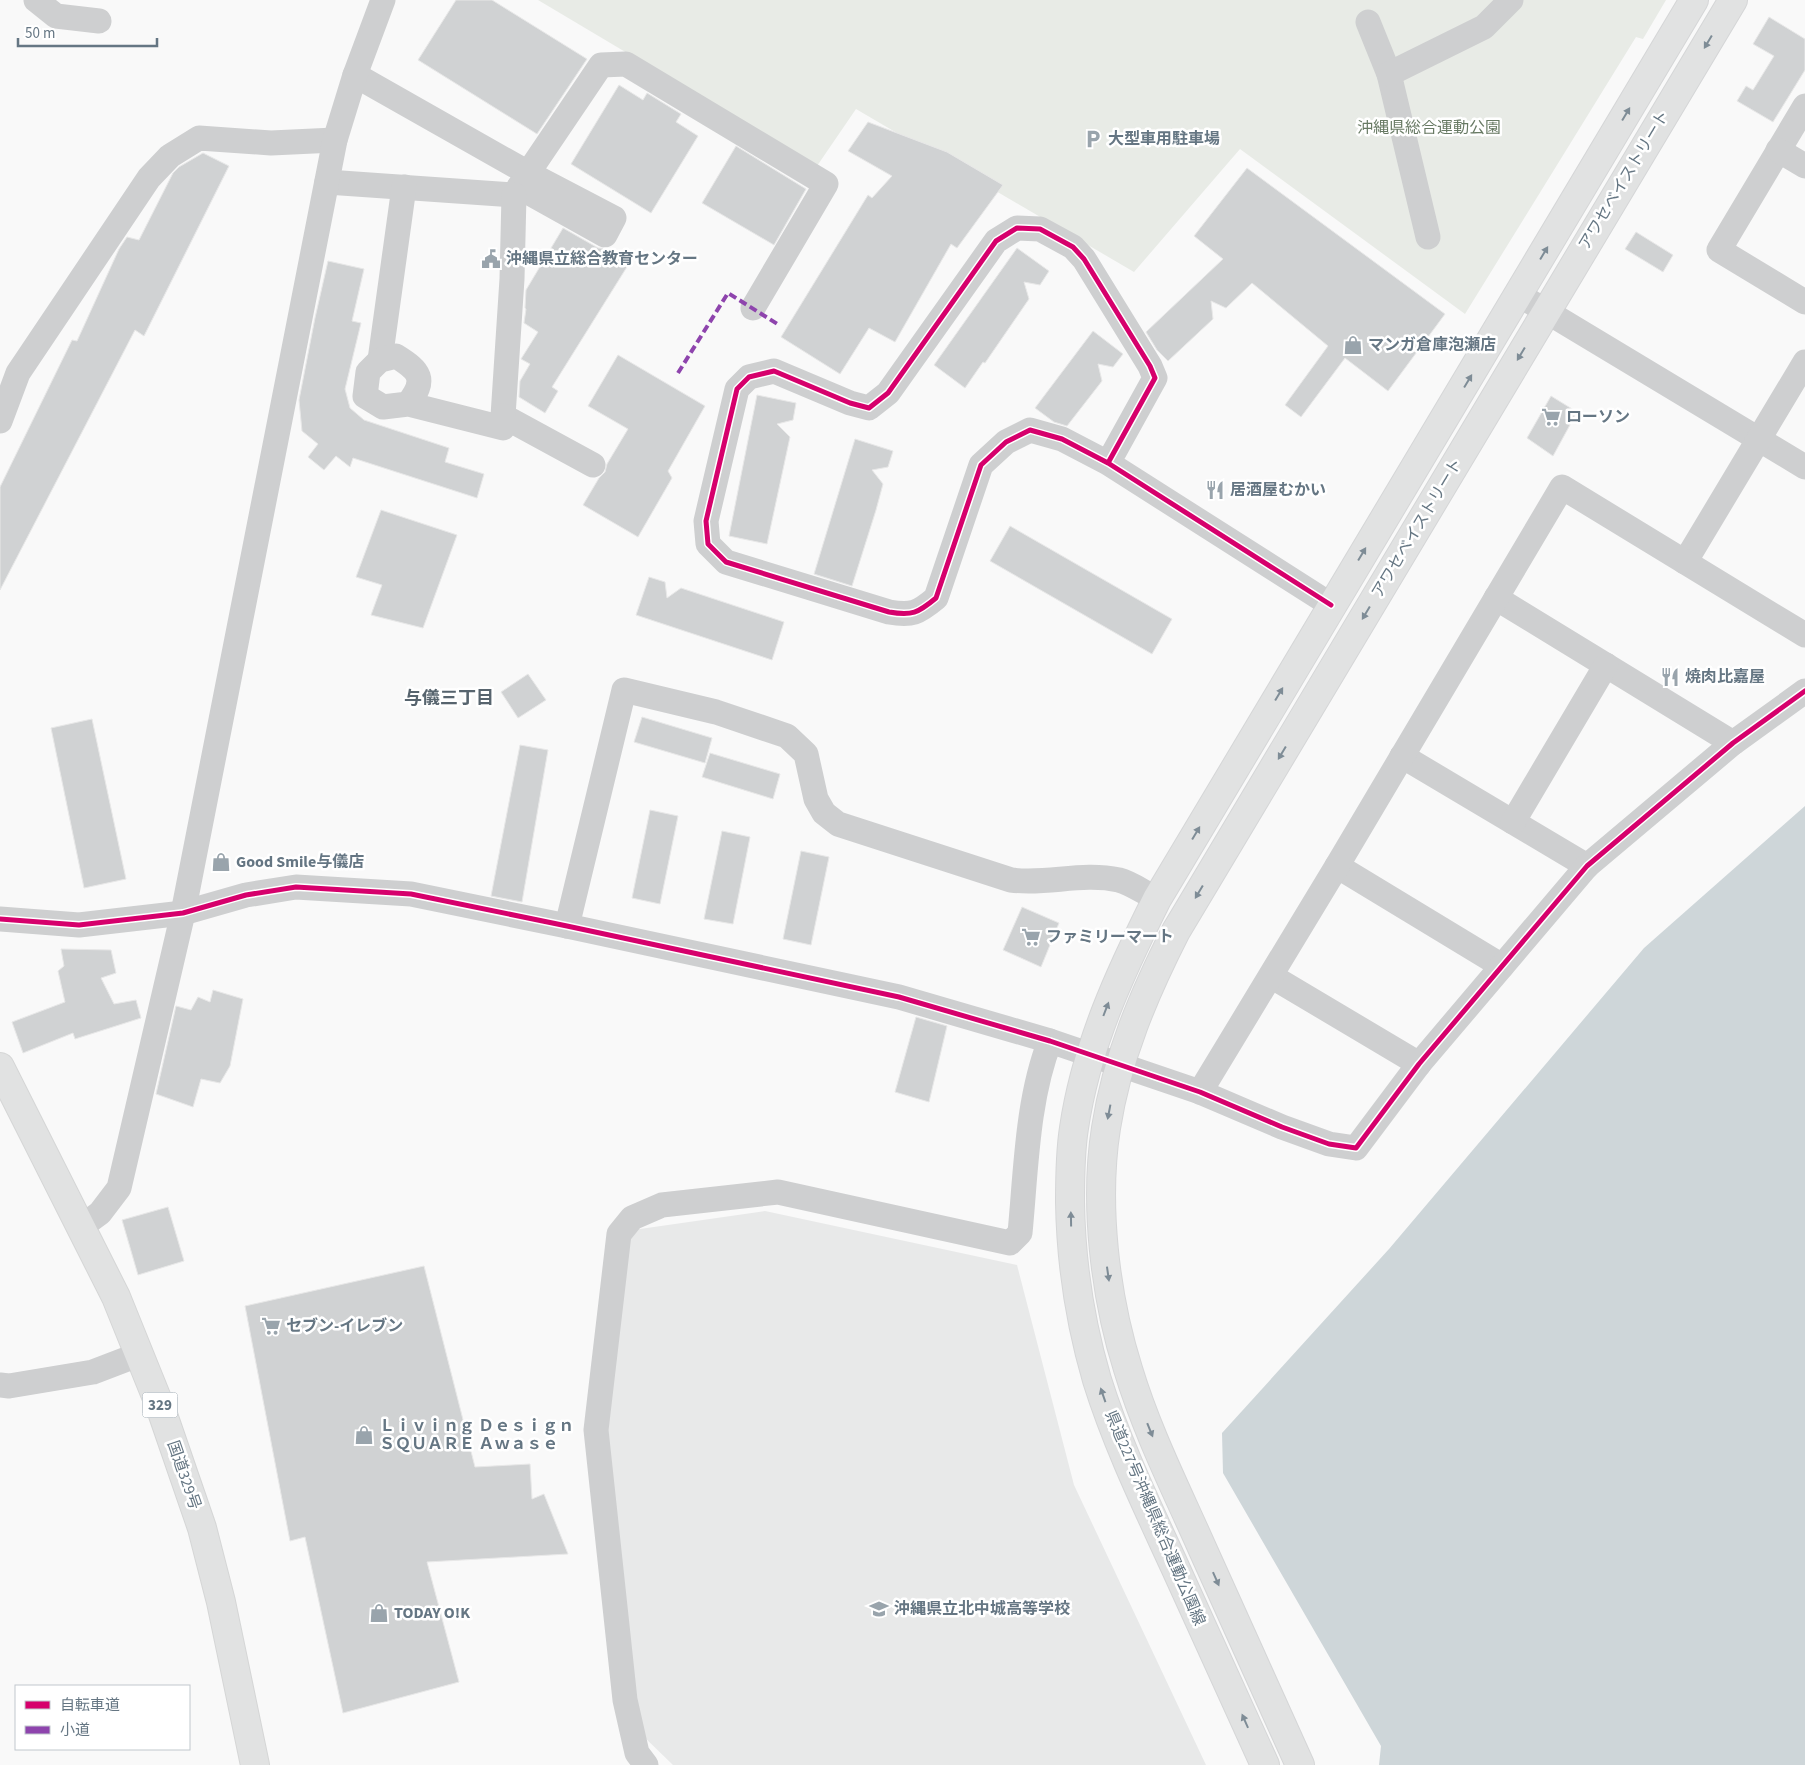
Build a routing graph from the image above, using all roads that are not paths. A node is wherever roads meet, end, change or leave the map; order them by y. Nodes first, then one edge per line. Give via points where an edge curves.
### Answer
1 (36, 0) edge
2 (383, 0) edge
3 (1511, 0) edge
4 (1694, 0) edge
5 (1733, 0) edge
6 (99, 22) dead end
7 (1368, 22) dead end
8 (1389, 74) junction
9 (355, 75) junction
10 (1805, 106) edge
11 (335, 140) junction
12 (1778, 150) junction
13 (1805, 166) edge
14 (327, 182) junction
15 (520, 185) junction
16 (404, 187) junction
17 (1428, 237) dead end
18 (1519, 295) junction
19 (1805, 302) edge
20 (753, 308) dead end
21 (1546, 312) junction
22 (380, 360) junction
23 (1805, 362) edge
24 (408, 404) junction
25 (503, 416) junction
26 (0, 421) edge
27 (1758, 439) junction
28 (1108, 463) junction
29 (593, 466) dead end
30 (1805, 467) edge
31 (1685, 562) junction
32 (1496, 598) junction
33 (1331, 605) junction
34 (1805, 635) edge
35 (1606, 664) junction
36 (1805, 691) edge
37 (1733, 743) junction
38 (1402, 756) junction
39 (1513, 822) junction
40 (1337, 866) junction
41 (1587, 866) junction
42 (1157, 899) junction
43 (183, 913) junction
44 (0, 919) edge
45 (567, 926) junction
46 (1502, 966) junction
47 (1271, 976) junction
48 (1050, 1041) junction
49 (1090, 1055) junction
50 (1419, 1064) junction
51 (1120, 1065) junction
52 (0, 1067) edge
53 (1200, 1092) junction
54 (81, 1228) junction
55 (140, 1354) junction
56 (0, 1385) edge
57 (255, 1765) edge
58 (646, 1765) edge
59 (1265, 1765) edge
60 (1300, 1765) edge

1 - 6 street via 56,16
2 - 9 street
3 - 8 street via 1484,27
18 -> 4 main road, アワセベイストリート
5 -> 21 main road, アワセベイストリート
7 - 8 street
8 - 17 street
9 - 11 street
9 - 15 street
10 - 12 street
11 - 14 street
11 - 26 street via 271,143 199,138 170,156 149,178 18,373
12 - 13 street
12 - 19 street via 1719,250
14 - 16 street
14 - 43 street
15 - 16 street
15 - 20 street via 600,65 626,64 826,184
15 - 25 street
16 - 22 street
18 - 21 street
33 -> 18 main road, アワセベイストリート
21 - 27 street
21 -> 51 main road, アワセベイストリート via 1176,931 1144,998
22 - 24 street via 396,356 413,366 419,378 417,392
22 - 24 street via 368,372 365,396 383,407
23 - 27 street
24 - 25 street via 502,428
25 - 29 street
27 - 30 street
27 - 31 street
28 - 28 street via 1155,378 1074,247 1040,229 1017,228 996,241 888,394 869,408 850,404 774,372 749,377 737,389 706,521 708,544 726,562 907,615 924,608 936,598 981,465 1006,442 1030,430 1062,439
28 - 33 street
31 - 32 street via 1562,487
31 - 34 street
32 - 35 street
32 - 38 street
42 -> 33 main road, アワセベイストリート
35 - 37 street
35 - 39 street
36 - 37 street
37 - 41 street
38 - 39 street
38 - 40 street
39 - 41 street
40 - 46 street
40 - 47 street
41 - 46 street
42 - 45 street via 1120,881 1092,877 1029,882 1010,880 838,824 824,813 816,799 806,754 787,736 716,712 624,690
49 -> 42 main road, アワセベイストリート via 1127,959
43 - 44 street via 78,925
43 - 45 street via 246,895 296,887 411,894
43 - 54 street via 119,1188 100,1213
45 - 48 street via 899,997
46 - 50 street
47 - 50 street
47 - 53 street
48 - 49 street
48 - 58 street via 1043,1058 1029,1129 1020,1233 1010,1243 778,1192 662,1205 632,1218 619,1234 596,1430 625,1700 637,1753
49 - 51 street
59 -> 49 main road, 県道227号沖縄県総合運動公園線 via 1127,1459 1097,1379 1074,1276 1071,1245 1070,1169 1074,1130
50 - 53 street via 1356,1148 1329,1144
51 - 53 street
51 -> 60 main road, 県道227号沖縄県総合運動公園線 via 1106,1129 1103,1238 1110,1297 1128,1369 1160,1454
52 - 54 main road, 国道329号 / 329
54 - 55 main road, 国道329号 / 329
55 - 56 street via 93,1372
55 - 57 main road, 国道329号 / 329 via 202,1528

